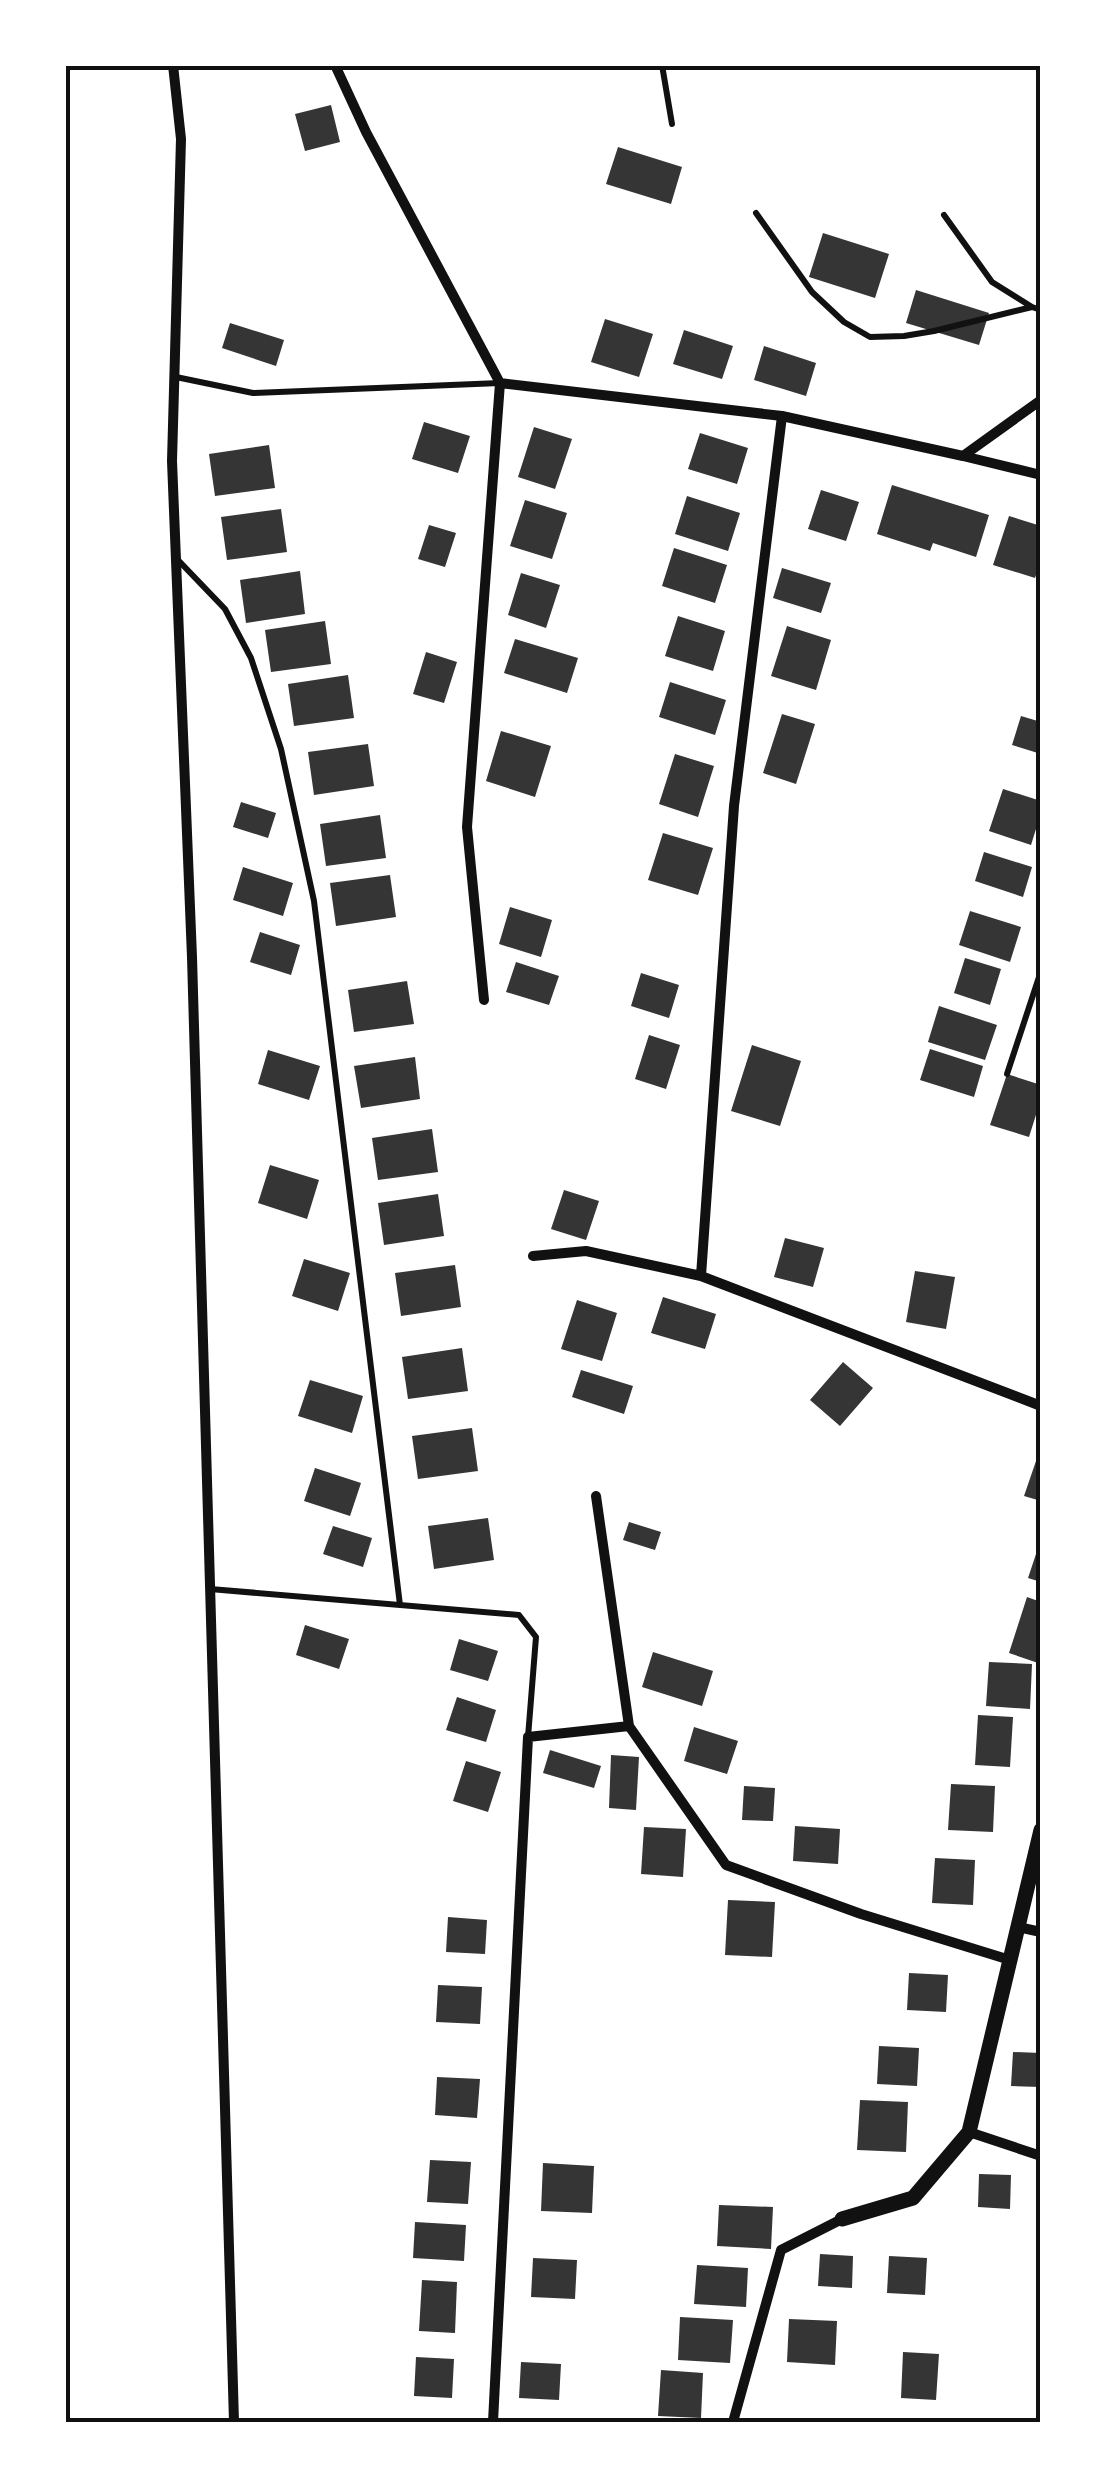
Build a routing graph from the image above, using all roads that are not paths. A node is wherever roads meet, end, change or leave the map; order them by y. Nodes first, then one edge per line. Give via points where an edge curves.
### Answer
1 (173, 65) edge
2 (335, 65) edge
3 (662, 65) edge
4 (672, 124) dead end
5 (756, 214) dead end
6 (944, 215) dead end
7 (1037, 309) edge
8 (174, 376) junction
9 (500, 383) junction
10 (1041, 400) edge
11 (782, 416) junction
12 (962, 456) junction
13 (1041, 476) edge
14 (176, 557) junction
15 (1041, 971) edge
16 (484, 1000) dead end
17 (1007, 1074) dead end
18 (533, 1256) dead end
19 (701, 1276) junction
20 (1041, 1406) edge
21 (596, 1496) dead end
22 (210, 1589) junction
23 (400, 1605) junction
24 (629, 1726) junction
25 (528, 1736) junction
26 (1041, 1830) edge
27 (1018, 1927) junction
28 (1041, 1932) edge
29 (1010, 1960) junction
30 (969, 2132) junction
31 (1041, 2156) edge
32 (842, 2219) joint
33 (234, 2422) edge
34 (492, 2422) edge
35 (734, 2422) edge

1 - 8 street via 181,139
2 - 9 street
3 - 4 lane
5 - 7 lane via 812,292 870,337
6 - 7 lane via 992,282
8 - 9 lane via 253,394
8 - 14 street
9 - 11 street
9 - 16 street via 466,827
10 - 12 street
11 - 12 street
11 - 19 street via 734,806
12 - 13 street
14 - 22 street
14 - 23 lane via 226,609 250,658 281,750 306,863
15 - 17 lane
18 - 19 street via 586,1251
19 - 20 street
21 - 24 street
22 - 23 lane
22 - 33 street
23 - 25 lane via 519,1615 536,1638
24 - 25 street
24 - 29 street via 726,1865
25 - 34 street
26 - 27 street
27 - 28 street
27 - 29 street
29 - 30 street
30 - 31 street
30 - 32 street via 914,2198
32 - 35 street via 781,2250

